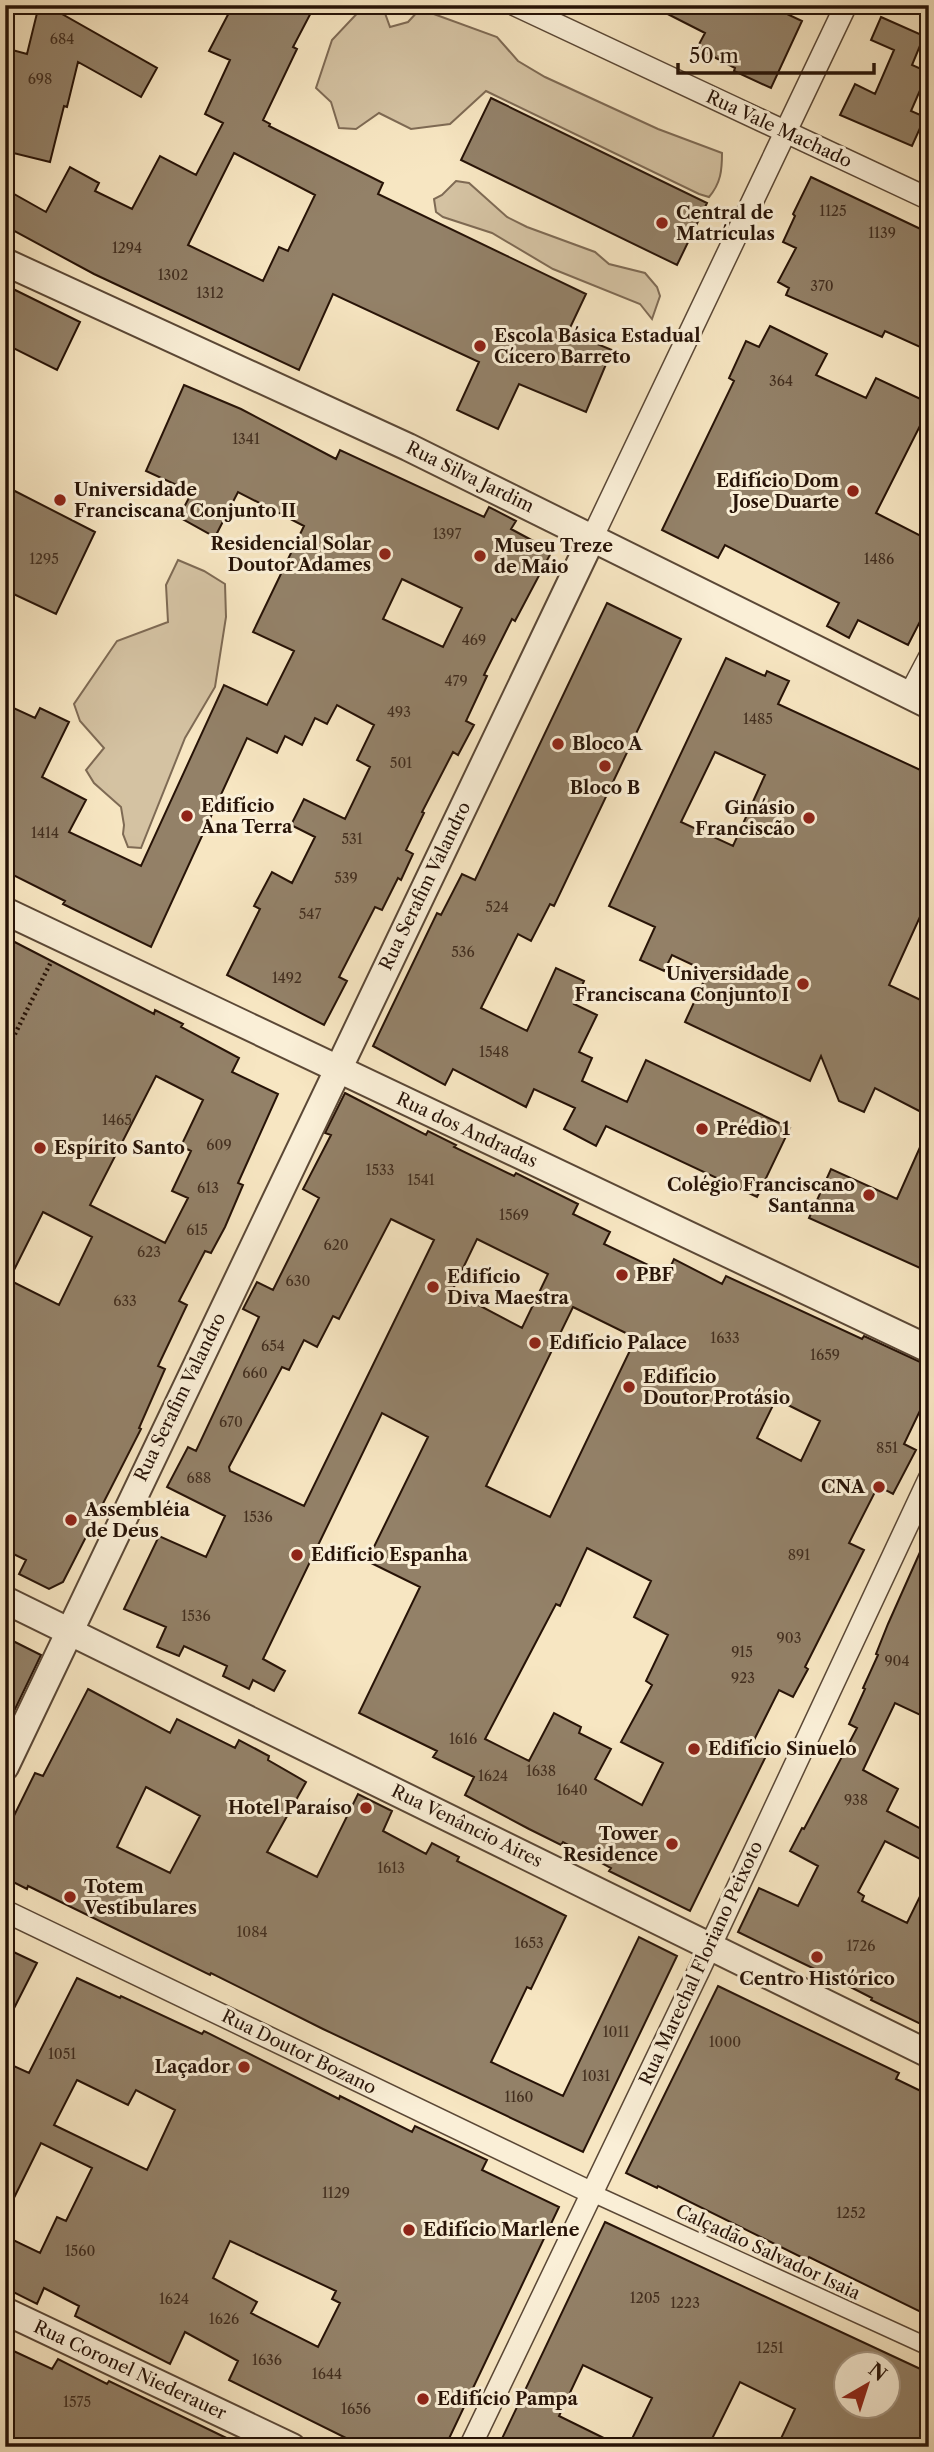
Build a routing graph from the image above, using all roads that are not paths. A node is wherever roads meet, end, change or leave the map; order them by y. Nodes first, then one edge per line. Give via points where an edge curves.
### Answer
1 (515, 5) edge
2 (846, 5) edge
3 (787, 132) junction
4 (929, 199) edge
5 (5, 261) edge
6 (592, 538) junction
7 (929, 658) edge
8 (919, 700) edge
9 (5, 911) edge
10 (338, 1069) junction
11 (929, 1349) edge
12 (929, 1479) edge
13 (5, 1600) edge
14 (68, 1631) junction
15 (5, 1767) edge
16 (5, 1911) edge
17 (710, 1947) junction
18 (929, 2054) edge
19 (592, 2193) junction
20 (5, 2311) edge
21 (929, 2347) edge
22 (292, 2447) edge
23 (470, 2447) edge

1 - 3 street, Rua Vale Machado
2 - 3 street, Rua Serafim Valandro
3 - 4 street, Rua Vale Machado
3 - 6 street, Rua Serafim Valandro
5 - 6 street, Rua Silva Jardim via 408,447
6 - 8 street, Rua Silva Jardim
6 - 10 street, Rua Serafim Valandro
7 - 8 street
9 - 10 street, Rua dos Andradas
10 - 11 street, Rua dos Andradas
10 - 14 street, Rua Serafim Valandro
12 - 17 street, Rua Marechal Floriano Peixoto
13 - 14 street, Rua Venâncio Aires
14 - 15 street, Rua Serafim Valandro
14 - 17 street, Rua Venâncio Aires
16 - 19 street, Rua Doutor Bozano
17 - 18 street, Rua Venâncio Aires
17 - 19 street, Rua Marechal Floriano Peixoto
19 - 21 street, Calçadão Salvador Isaia
19 - 23 street, Rua Marechal Floriano Peixoto
20 - 22 street, Rua Coronel Niederauer

